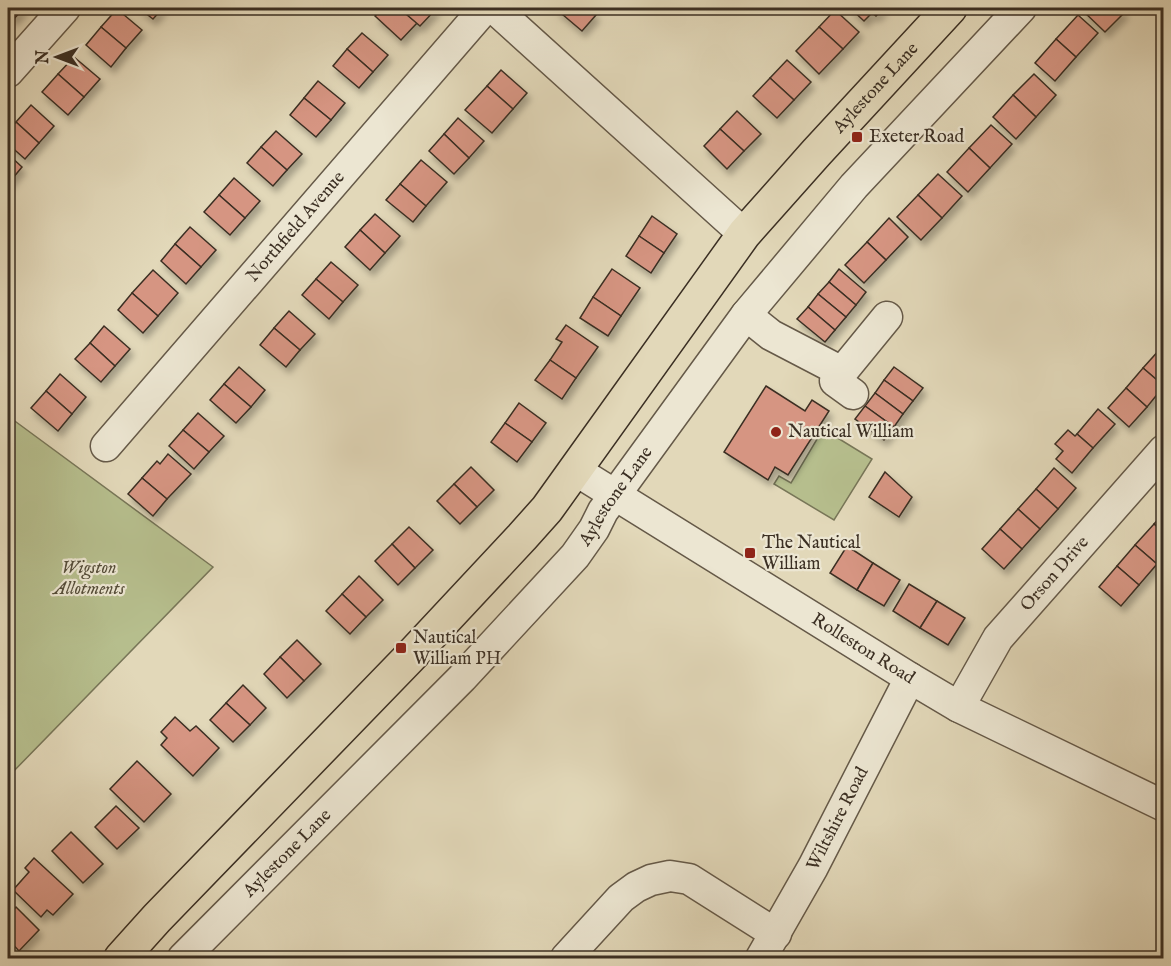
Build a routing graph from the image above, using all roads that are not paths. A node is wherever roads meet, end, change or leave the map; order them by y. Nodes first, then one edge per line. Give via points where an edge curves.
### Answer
1 (65, 8) edge
2 (485, 8) edge
3 (494, 8) edge
4 (950, 8) edge
5 (1021, 8) edge
6 (8, 72) edge
7 (744, 234) junction
8 (746, 315) junction
9 (887, 317) dead end
10 (106, 446) dead end
11 (1164, 450) edge
12 (575, 470) junction
13 (615, 495) junction
14 (910, 678) junction
15 (959, 707) junction
16 (1164, 806) edge
17 (769, 946) edge
18 (121, 958) edge
19 (183, 958) edge
20 (566, 958) edge

1 - 6 street
2 - 10 street, Northfield Avenue
3 - 7 street
4 - 7 main road, Aylestone Lane
5 - 8 street, Aylestone Lane via 854,186
7 - 12 main road, Aylestone Lane
8 - 9 street via 848,383
8 - 13 street, Aylestone Lane
11 - 15 street, Orson Drive via 998,638
12 - 13 street, Rolleston Road
12 - 18 main road, Aylestone Lane via 522,537
13 - 14 street, Rolleston Road
13 - 19 street, Aylestone Lane via 575,556 462,678
14 - 15 street, Rolleston Road
14 - 17 street, Wiltshire Road
15 - 16 street, Rolleston Road
17 - 20 street via 689,879 670,876 651,880 621,898

